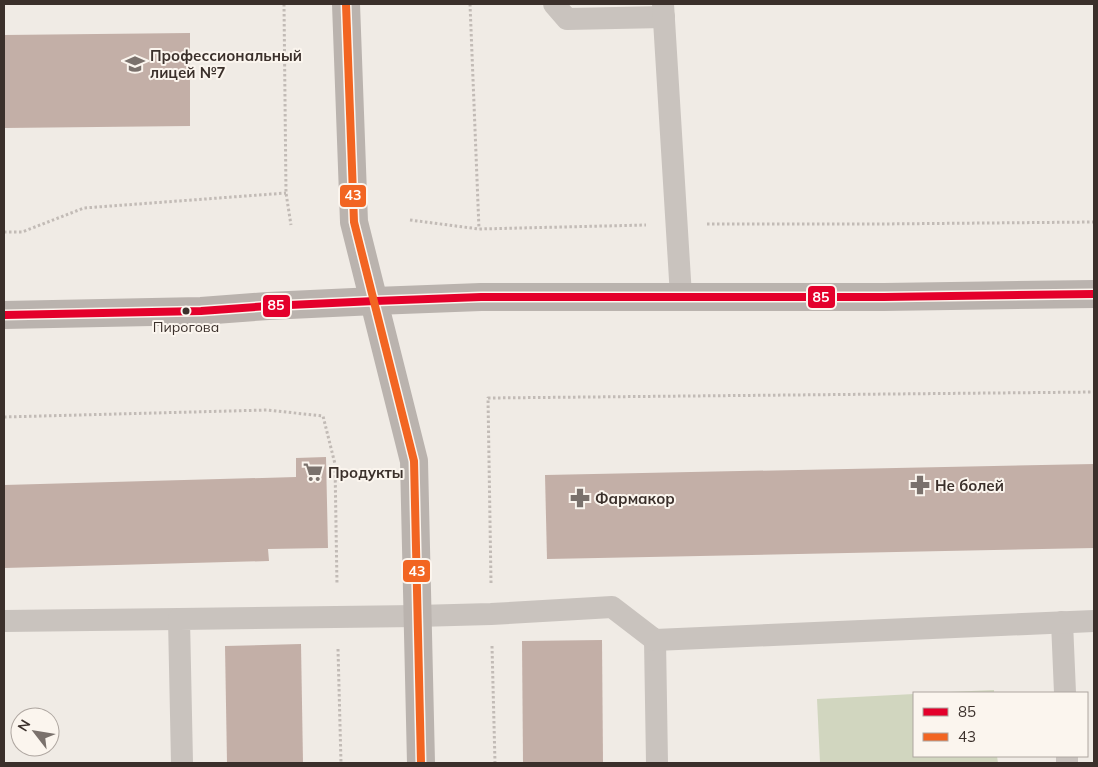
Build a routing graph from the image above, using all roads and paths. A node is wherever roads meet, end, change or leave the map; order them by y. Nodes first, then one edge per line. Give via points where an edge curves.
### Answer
1 (284, 4) edge
2 (346, 4) edge
3 (470, 4) edge
4 (554, 4) edge
5 (664, 11) edge
6 (286, 193) junction
7 (410, 220) dead end
8 (1094, 222) edge
9 (677, 224) junction
10 (291, 225) dead end
11 (479, 229) junction
12 (4, 232) edge
13 (1094, 294) edge
14 (681, 296) junction
15 (375, 300) junction
16 (4, 315) edge
17 (1094, 392) edge
18 (488, 398) dead end
19 (4, 417) edge
20 (335, 464) dead end
21 (417, 616) junction
22 (180, 619) junction
23 (1094, 620) edge
24 (4, 621) edge
25 (1062, 622) junction
26 (655, 640) junction
27 (1065, 692) edge
28 (182, 763) edge
29 (421, 763) edge
30 (657, 763) edge

1 - 6 path
2 - 15 main road via 354,222
3 - 11 path
4 - 5 lane via 566,19
5 - 9 lane
6 - 10 path
6 - 12 path via 84,208 22,232
7 - 11 path
8 - 9 path
9 - 11 path
9 - 14 lane
13 - 14 main road
14 - 15 main road
15 - 16 main road via 201,311
15 - 21 main road via 414,461
17 - 18 path
19 - 20 path via 267,410 323,416
21 - 22 lane
21 - 26 lane via 612,606
21 - 29 main road
22 - 24 lane
22 - 28 lane
23 - 25 lane
25 - 26 lane
25 - 27 lane
26 - 30 lane

